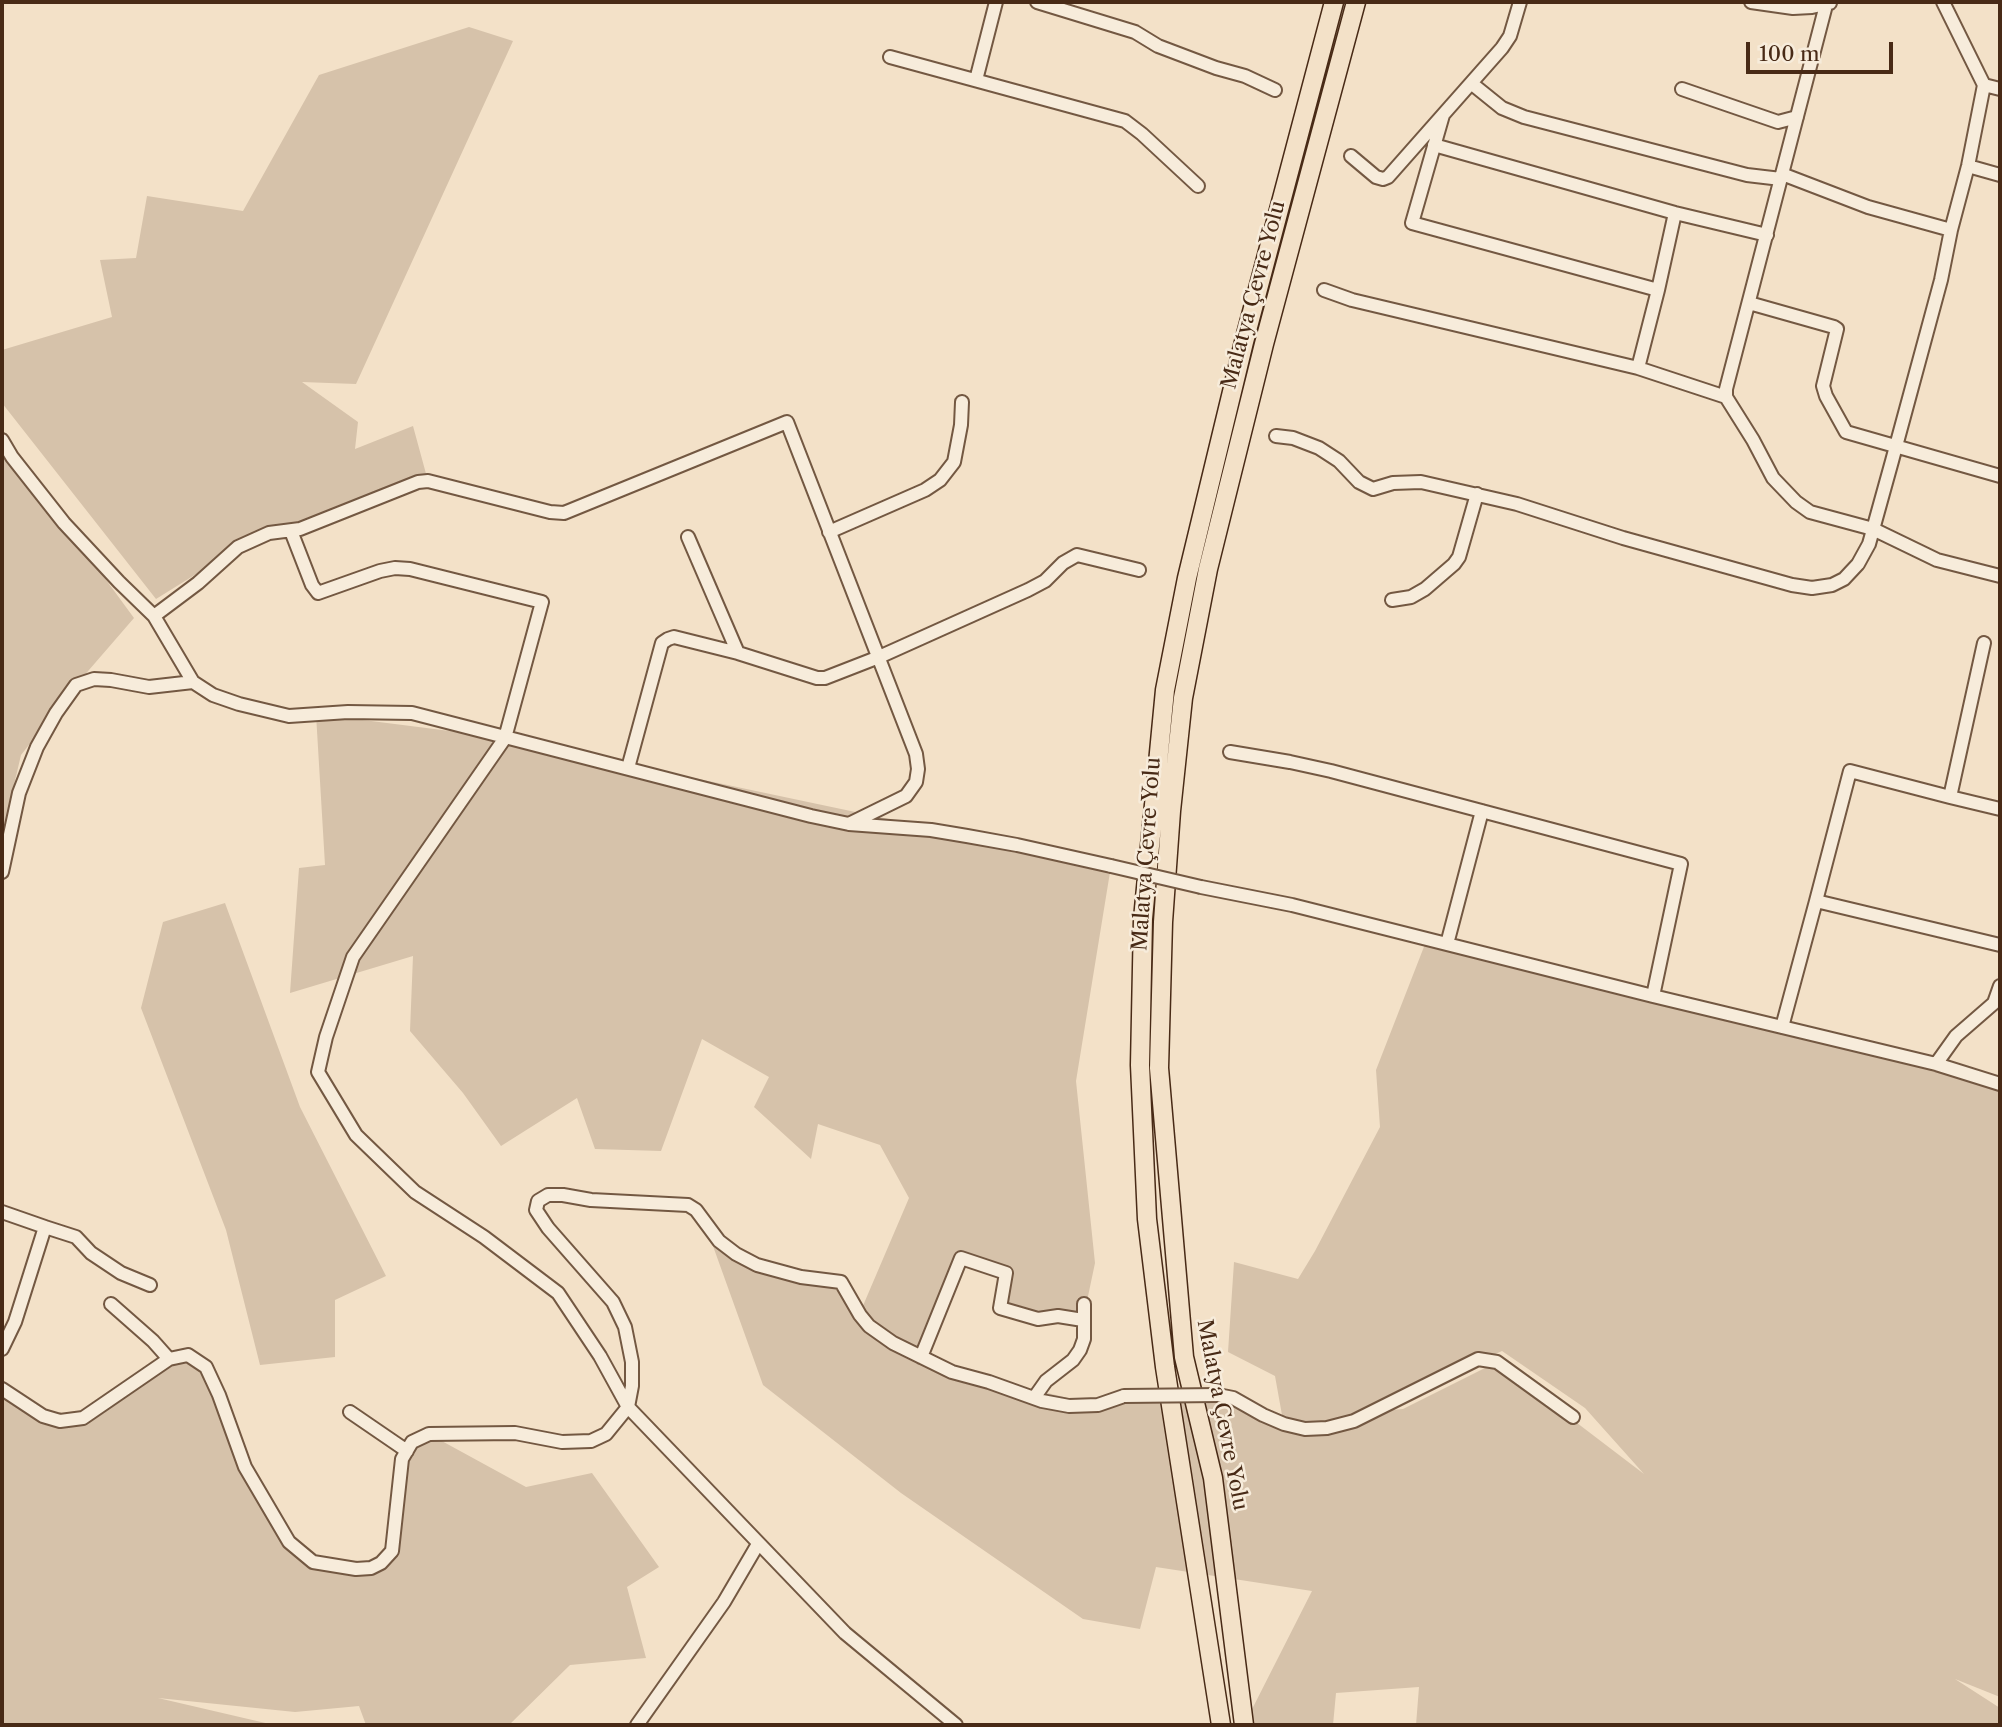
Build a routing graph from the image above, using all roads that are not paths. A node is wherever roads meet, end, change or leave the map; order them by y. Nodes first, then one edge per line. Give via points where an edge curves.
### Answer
1 (996, 2) edge
2 (1037, 2) edge
3 (1334, 2) edge
4 (1356, 2) edge
5 (1520, 2) edge
6 (1751, 2) edge
7 (1943, 2) edge
8 (1830, 3) edge
9 (890, 57) dead end
10 (976, 80) junction
11 (1471, 83) junction
12 (1984, 85) junction
13 (1682, 89) dead end
14 (2000, 89) edge
15 (1275, 90) dead end
16 (1443, 115) junction
17 (1797, 117) junction
18 (1434, 145) junction
19 (1351, 156) dead end
20 (1968, 166) junction
21 (2000, 175) edge
22 (1781, 176) junction
23 (1198, 186) dead end
24 (1675, 213) junction
25 (1951, 230) junction
26 (1767, 235) junction
27 (1324, 290) dead end
28 (1658, 290) junction
29 (1749, 303) junction
30 (1638, 368) junction
31 (1726, 397) junction
32 (962, 402) dead end
33 (1276, 436) dead end
34 (2, 440) edge
35 (1897, 445) junction
36 (2000, 476) edge
37 (1477, 494) junction
38 (1873, 529) junction
39 (291, 531) junction
40 (829, 532) junction
41 (688, 537) dead end
42 (1139, 570) dead end
43 (2000, 576) edge
44 (1392, 600) dead end
45 (154, 615) junction
46 (1984, 643) dead end
47 (738, 653) junction
48 (879, 657) junction
49 (193, 682) junction
50 (505, 738) junction
51 (1230, 752) dead end
52 (628, 768) junction
53 (1950, 797) junction
54 (2000, 809) edge
55 (1482, 811) junction
56 (849, 824) junction
57 (2, 872) edge
58 (1816, 901) junction
59 (1447, 944) junction
60 (2000, 945) edge
61 (2000, 986) edge
62 (1653, 996) junction
63 (1782, 1027) junction
64 (1936, 1064) junction
65 (2000, 1084) edge
66 (2, 1212) edge
67 (45, 1227) junction
68 (150, 1285) dead end
69 (111, 1304) dead end
70 (1084, 1304) dead end
71 (1083, 1320) junction
72 (2, 1349) edge
73 (920, 1357) junction
74 (169, 1359) junction
75 (2, 1389) edge
76 (1034, 1398) junction
77 (628, 1407) junction
78 (350, 1412) dead end
79 (1573, 1417) dead end
80 (407, 1451) junction
81 (758, 1544) junction
82 (637, 1725) edge
83 (956, 1725) edge
84 (1221, 1725) edge
85 (1244, 1725) edge

1 - 10 street
2 - 15 street via 1135,32 1158,46
3 - 84 highway, Malatya Çevre Yolu via 1186,578 1165,690 1143,919 1140,1065 1147,1219 1165,1367
4 - 85 highway, Malatya Çevre Yolu via 1208,569 1182,698 1163,922 1159,1068 1184,1357 1213,1478
5 - 11 street via 1510,36
6 - 8 street via 1793,8
7 - 12 street
8 - 17 street
9 - 10 street
10 - 23 street via 1125,121
11 - 16 street
11 - 22 street via 1502,108 1524,117 1746,175
12 - 14 street
12 - 20 street
13 - 17 street via 1778,122
16 - 18 street
16 - 19 street via 1388,177 1376,177
17 - 22 street
18 - 24 street
18 - 28 street via 1412,223
20 - 21 street
20 - 25 street
22 - 25 street
22 - 26 street
24 - 26 street
24 - 28 street
25 - 35 street
26 - 29 street
27 - 30 street
28 - 30 street
29 - 31 street
29 - 35 street via 1837,329 1824,378 1826,396 1846,432
30 - 31 street
31 - 38 street via 1773,478 1796,502 1822,517
32 - 40 street via 954,462 940,480
33 - 37 street via 1319,447 1373,489 1421,482
34 - 45 street via 64,523
35 - 36 street
35 - 38 street
37 - 38 street via 1812,588 1844,579 1858,564
37 - 44 street via 1454,564 1425,589
38 - 43 street via 1937,560
39 - 40 street via 428,481 564,513 787,422
39 - 45 street via 269,533 238,547
39 - 50 street via 318,593 395,568 542,602
40 - 48 street
41 - 47 street
42 - 48 street via 1077,555 1028,590
45 - 49 street
46 - 53 street
47 - 48 street via 817,678
47 - 52 street via 674,637 662,643
48 - 56 street via 916,754 916,782 906,796
49 - 50 street via 213,695 289,716 412,713
49 - 57 street via 149,687 94,678 76,685 37,747 19,793
50 - 52 street
50 - 77 street via 353,957 318,1072 356,1135 415,1192 558,1293
51 - 55 street via 1304,765
52 - 56 street
53 - 54 street
53 - 58 street via 1847,765
55 - 59 street
55 - 62 street via 1681,864
56 - 59 street, bridge via 1017,845
58 - 60 street
58 - 63 street
59 - 62 street
61 - 64 street via 1994,1003 1956,1036
62 - 63 street
63 - 64 street
64 - 65 street
66 - 67 street
67 - 68 street via 76,1237 121,1273
67 - 72 street
69 - 74 street
70 - 71 street
71 - 73 street via 1058,1316 1038,1320 1000,1308 1006,1273 961,1258
71 - 76 street via 1080,1350
73 - 76 street
73 - 77 street via 869,1326 841,1282 757,1265 719,1241 688,1205 548,1195 538,1201 536,1210 613,1302 625,1327 632,1362
74 - 75 street via 83,1418 60,1422 43,1416
74 - 80 street via 188,1355 206,1367 245,1466 289,1542 313,1562 356,1569 381,1563 392,1550 402,1459
76 - 79 street, bridge via 1069,1406 1098,1405 1124,1396 1218,1395 1284,1424 1327,1428 1354,1421 1478,1359 1497,1362
77 - 80 street via 606,1434 591,1441 515,1433 429,1434 412,1442
77 - 81 street
78 - 80 street
81 - 82 street via 724,1602
81 - 83 street via 845,1633

